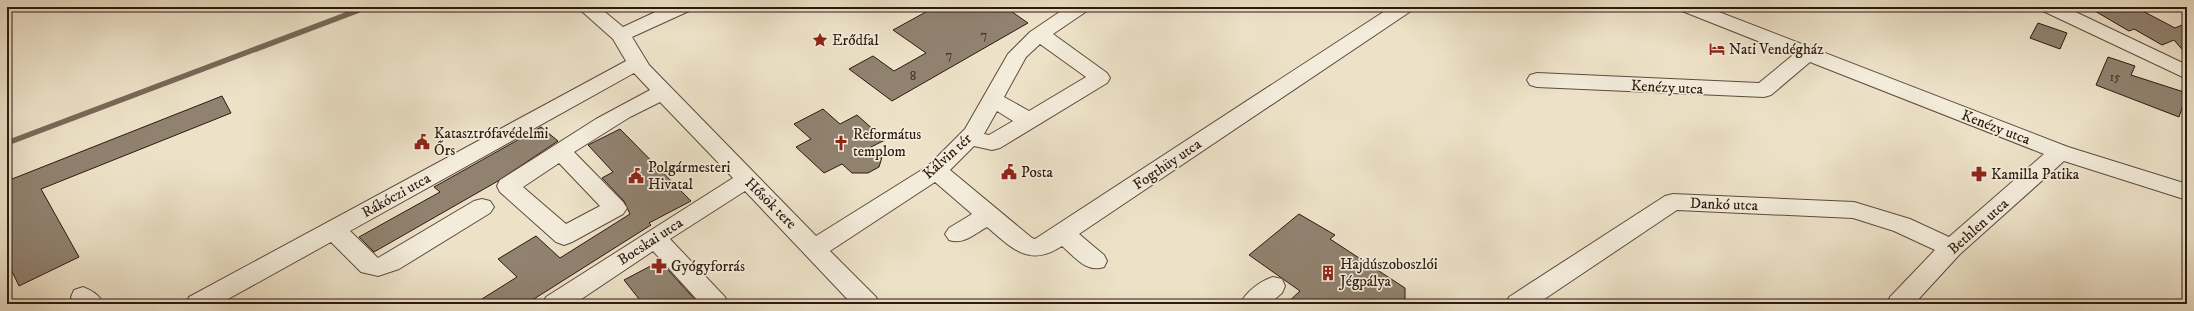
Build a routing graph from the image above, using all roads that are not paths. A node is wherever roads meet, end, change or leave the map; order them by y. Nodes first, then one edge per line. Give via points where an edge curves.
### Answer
1 (587, 7) edge
2 (682, 7) edge
3 (1080, 7) edge
4 (1404, 7) edge
5 (1689, 7) edge
6 (2050, 7) edge
7 (1040, 34) junction
8 (621, 35) junction
9 (1808, 53) junction
10 (639, 66) junction
11 (2187, 73) edge
12 (1537, 80) dead end
13 (663, 92) junction
14 (992, 99) junction
15 (1030, 120) junction
16 (980, 140) dead end
17 (561, 152) dead end
18 (2060, 152) junction
19 (936, 171) junction
20 (748, 180) junction
21 (2187, 192) edge
22 (482, 207) dead end
23 (988, 215) junction
24 (334, 230) junction
25 (1065, 232) junction
26 (956, 234) dead end
27 (655, 238) junction
28 (1952, 248) junction
29 (815, 249) junction
30 (1095, 261) dead end
31 (1273, 286) dead end
32 (198, 304) edge
33 (554, 304) edge
34 (716, 304) edge
35 (867, 304) edge
36 (1252, 304) edge
37 (1518, 304) edge
38 (1900, 304) edge

1 - 8 street
2 - 8 street
3 - 7 street, Kálvin tér
4 - 25 street, Fogthüy utca
5 - 9 street, Kenézy utca
6 - 11 street
7 - 14 street, Kálvin tér via 1018,54
7 - 15 street via 1100,78
8 - 10 street, Hősök tere
9 - 12 street, Kenézy utca via 1764,90
9 - 18 street, Kenézy utca
10 - 13 street, Hősök tere
10 - 24 street, Rákóczi utca
13 - 17 street via 611,120
13 - 20 street, Hősök tere
14 - 15 street
14 - 19 street, Kálvin tér via 973,134
15 - 16 street via 992,143
18 - 21 street, Kenézy utca
18 - 28 street, Bethlen utca
19 - 23 street, Fogthüy utca
19 - 29 street, Kálvin tér
20 - 27 street, Bocskai utca
20 - 29 street, Hősök tere
22 - 24 street via 390,263 378,267 370,266
23 - 25 street, Fogthüy utca via 1024,246 1036,248
23 - 26 street
24 - 32 street, Rákóczi utca
25 - 30 street
27 - 33 street, Bocskai utca
27 - 34 street
28 - 37 street, Dankó utca via 1902,224 1854,210 1674,202
28 - 38 street, Bethlen utca
29 - 35 street, Hősök tere
31 - 36 street

